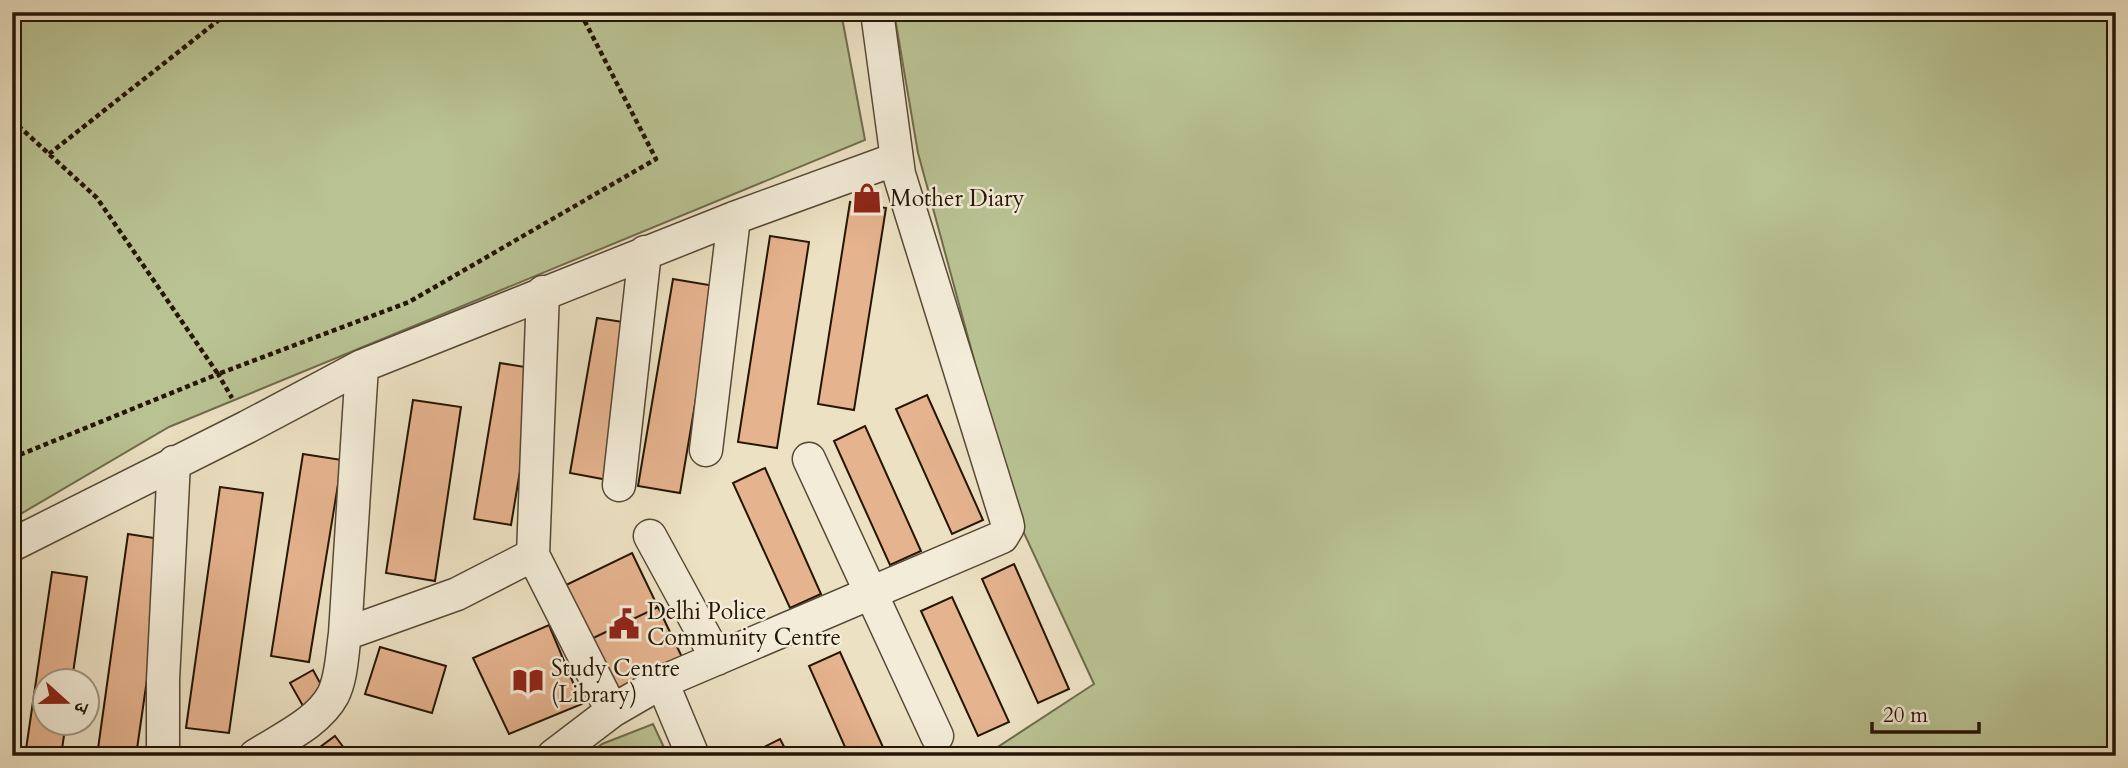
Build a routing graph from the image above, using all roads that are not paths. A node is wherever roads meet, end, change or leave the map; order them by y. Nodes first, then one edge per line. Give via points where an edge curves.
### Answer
1 (877, 12) edge
2 (896, 159) junction
3 (734, 218) junction
4 (645, 253) junction
5 (543, 292) junction
6 (362, 366) junction
7 (706, 450) dead end
8 (809, 459) dead end
9 (174, 463) junction
10 (619, 485) dead end
11 (650, 536) dead end
12 (12, 545) edge
13 (533, 555) junction
14 (870, 592) junction
15 (345, 634) junction
16 (717, 659) junction
17 (662, 682) junction
18 (612, 711) junction
19 (937, 736) dead end
20 (163, 756) edge
21 (255, 756) edge
22 (552, 756) edge
23 (694, 756) edge

1 - 2 street
2 - 3 street
2 - 14 street via 1008,527 1002,537
3 - 4 street
3 - 7 street
4 - 5 street
4 - 10 street
5 - 6 street
5 - 13 street
6 - 9 street
6 - 15 street
8 - 14 street
9 - 12 street
9 - 20 street
11 - 16 street
13 - 15 street via 457,594
13 - 18 street
14 - 16 street
14 - 19 street
15 - 21 street via 334,694 319,714
16 - 17 street
17 - 18 street
17 - 23 street
18 - 22 street

